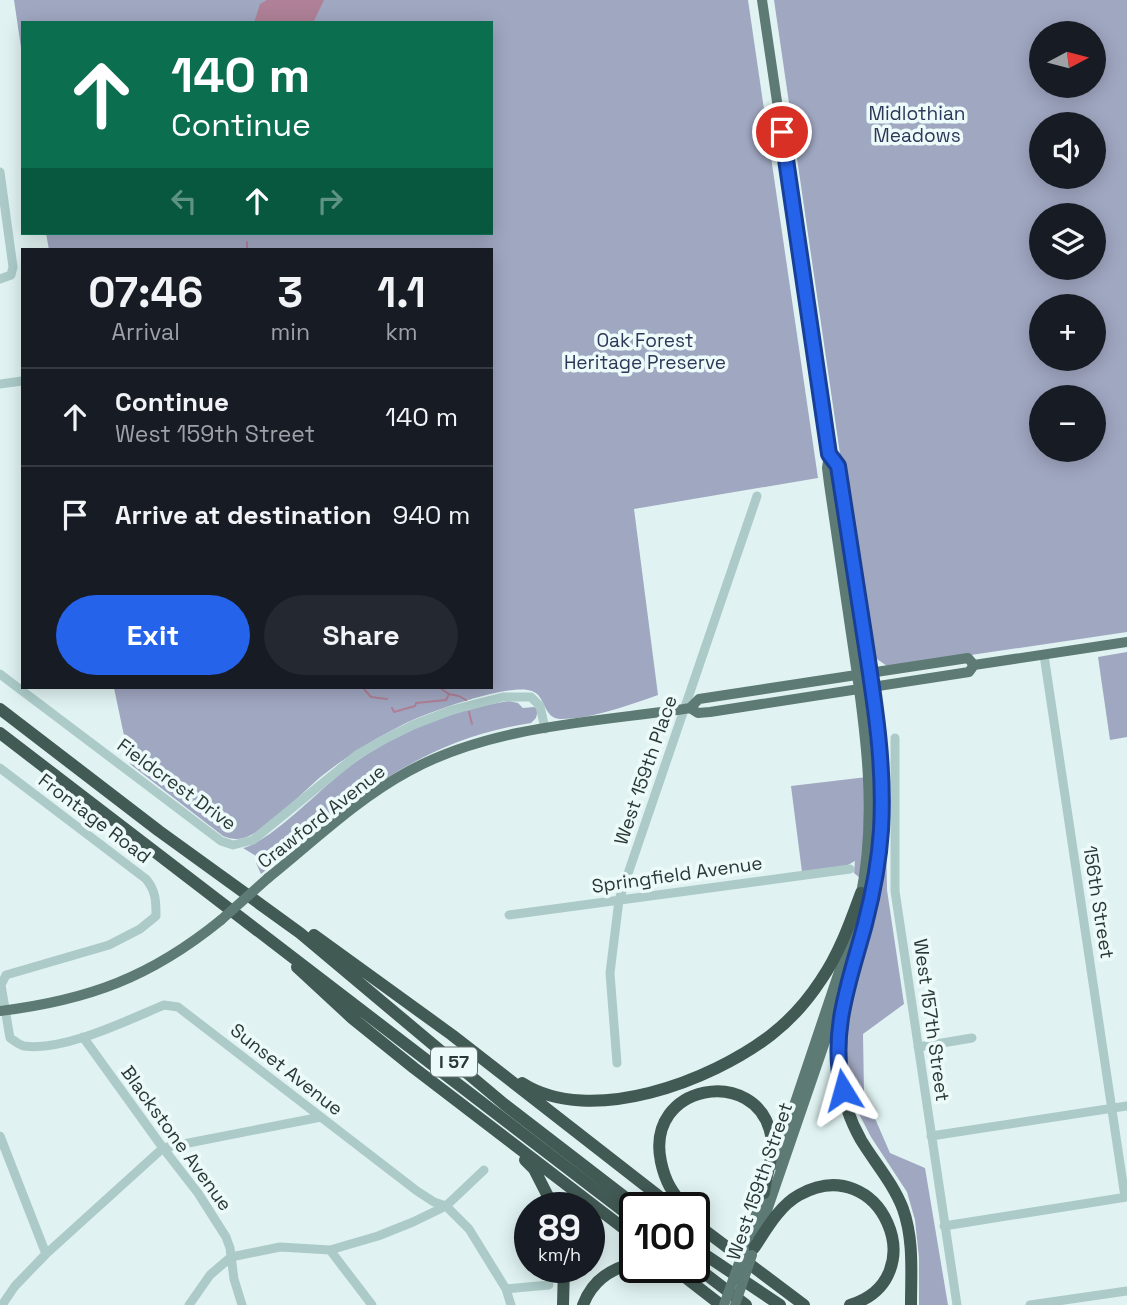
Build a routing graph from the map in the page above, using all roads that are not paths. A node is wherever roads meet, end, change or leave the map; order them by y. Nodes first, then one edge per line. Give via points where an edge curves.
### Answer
1 (762, 0) edge
2 (0, 172) edge
3 (0, 279) edge
4 (21, 381) edge
5 (0, 384) edge
6 (829, 454) junction
7 (757, 496) dead end
8 (1127, 642) edge
9 (1044, 655) junction
10 (974, 665) junction
11 (871, 672) junction
12 (0, 674) edge
13 (857, 674) junction
14 (873, 687) junction
15 (859, 689) junction
16 (0, 709) edge
17 (687, 709) junction
18 (545, 729) junction
19 (0, 733) edge
20 (895, 738) dead end
21 (0, 768) edge
22 (850, 869) dead end
23 (861, 894) junction
24 (619, 900) junction
25 (272, 912) junction
26 (509, 915) dead end
27 (285, 950) junction
28 (851, 967) junction
29 (3, 1011) edge
30 (83, 1037) junction
31 (972, 1038) dead end
32 (918, 1047) junction
33 (474, 1052) junction
34 (617, 1063) dead end
35 (1127, 1107) edge
36 (1111, 1109) junction
37 (321, 1117) junction
38 (478, 1117) junction
39 (0, 1136) edge
40 (931, 1136) junction
41 (163, 1148) junction
42 (484, 1170) dead end
43 (546, 1192) edge
44 (653, 1192) edge
45 (673, 1192) edge
46 (619, 1193) edge
47 (764, 1193) junction
48 (1126, 1197) edge
49 (446, 1206) junction
50 (619, 1208) edge
51 (619, 1225) edge
52 (944, 1226) junction
53 (710, 1233) edge
54 (710, 1234) edge
55 (713, 1236) junction
56 (330, 1250) junction
57 (750, 1251) junction
58 (46, 1254) junction
59 (232, 1257) junction
60 (710, 1258) edge
61 (619, 1267) edge
62 (710, 1277) edge
63 (564, 1283) edge
64 (690, 1283) edge
65 (692, 1283) edge
66 (549, 1284) dead end
67 (506, 1289) junction
68 (699, 1289) junction
69 (1127, 1291) edge
70 (790, 1294) junction
71 (2, 1305) edge
72 (189, 1305) edge
73 (242, 1305) edge
74 (372, 1305) edge
75 (511, 1305) edge
76 (564, 1305) edge
77 (583, 1305) edge
78 (722, 1305) edge
79 (735, 1305) edge
80 (746, 1305) edge
81 (780, 1305) edge
82 (804, 1305) edge
83 (817, 1305) edge
84 (850, 1305) edge
85 (911, 1305) edge
86 (957, 1305) edge
87 (1030, 1305) edge

1 - 6 main road, West 159th Street
2 - 3 street via 13,267 10,275
4 - 5 street
6 - 11 main road, West 159th Street via 838,466
6 - 13 main road, West 159th Street via 829,484
7 - 17 street, West 159th Place
8 - 9 main road, Crawford Avenue
9 - 10 main road, Crawford Avenue
9 - 36 street, 156th Street
10 - 11 main road, Crawford Avenue via 968,658
10 - 14 main road, Crawford Avenue via 970,672
11 - 13 main road, Crawford Avenue
11 - 14 main road, West 159th Street
12 - 18 street, Fieldcrest Drive via 221,841 233,845 253,840 357,755 452,710 503,696 531,697 540,706
13 - 15 main road, West 159th Street
13 - 17 main road, Crawford Avenue via 699,699
14 - 15 main road, Crawford Avenue
14 - 28 main road, West 159th Street via 881,763 880,838 873,890
15 - 17 main road, Crawford Avenue via 698,713
15 - 23 main road, West 159th Street via 869,770
16 - 25 highway, I 57
17 - 18 main road, Crawford Avenue
17 - 24 street, West 159th Place
18 - 29 main road, Crawford Avenue, bridge via 496,739 410,770 376,791 194,942 132,978 58,1002
19 - 27 highway, I 57
20 - 32 street, West 157th Street via 895,891
21 - 29 street, Frontage Road via 146,879 156,900 156,916 109,945 6,975 1,985
22 - 24 street, Springfield Avenue
23 - 33 highway via 821,980 799,1007 772,1034 702,1075 623,1098 558,1098 529,1087
23 - 47 main road, West 159th Street via 848,947
24 - 26 street, Springfield Avenue
24 - 34 street, West 159th Place via 610,973
25 - 33 highway via 310,933
25 - 46 highway, I 57
27 - 38 highway via 302,974 352,1018
27 - 50 highway, I 57
28 - 57 main road, West 159th Street
28 - 85 highway via 839,1019 838,1072 852,1121 894,1189 906,1221
29 - 30 street, Sunset Avenue via 10,1038 22,1046
30 - 37 street, Sunset Avenue via 164,1006 178,1007
30 - 41 street, Blackstone Avenue
31 - 32 street
32 - 40 street, West 157th Street
33 - 44 highway
35 - 36 street
36 - 40 street
36 - 48 street, 156th Street
37 - 41 street
37 - 49 street, Sunset Avenue via 417,1191
38 - 43 highway via 534,1169
38 - 51 highway
39 - 58 street
40 - 52 street, West 157th Street
41 - 58 street
41 - 59 street, Blackstone Avenue via 198,1192 226,1237
42 - 49 street
45 - 47 highway via 667,1185 658,1139 664,1119 694,1095 731,1091 760,1111 768,1125 772,1142
47 - 57 main road, West 159th Street
48 - 52 street
49 - 56 street
49 - 67 street, Sunset Avenue via 469,1229
52 - 86 street, West 157th Street
53 - 55 highway
54 - 55 highway
55 - 70 highway
56 - 59 street via 280,1247
56 - 74 street
57 - 78 main road, West 159th Street, bridge
57 - 79 main road, West 159th Street, bridge
57 - 84 highway via 797,1195 828,1185 850,1187 884,1213 893,1235 894,1257 878,1289
58 - 71 street
59 - 72 street via 210,1275
59 - 73 street, Blackstone Avenue
60 - 81 highway
61 - 77 highway via 598,1280
62 - 80 highway
63 - 76 highway
64 - 68 highway
65 - 68 highway
66 - 67 street
67 - 75 street, Sunset Avenue
68 - 78 highway
69 - 87 street
70 - 82 highway
70 - 83 highway

